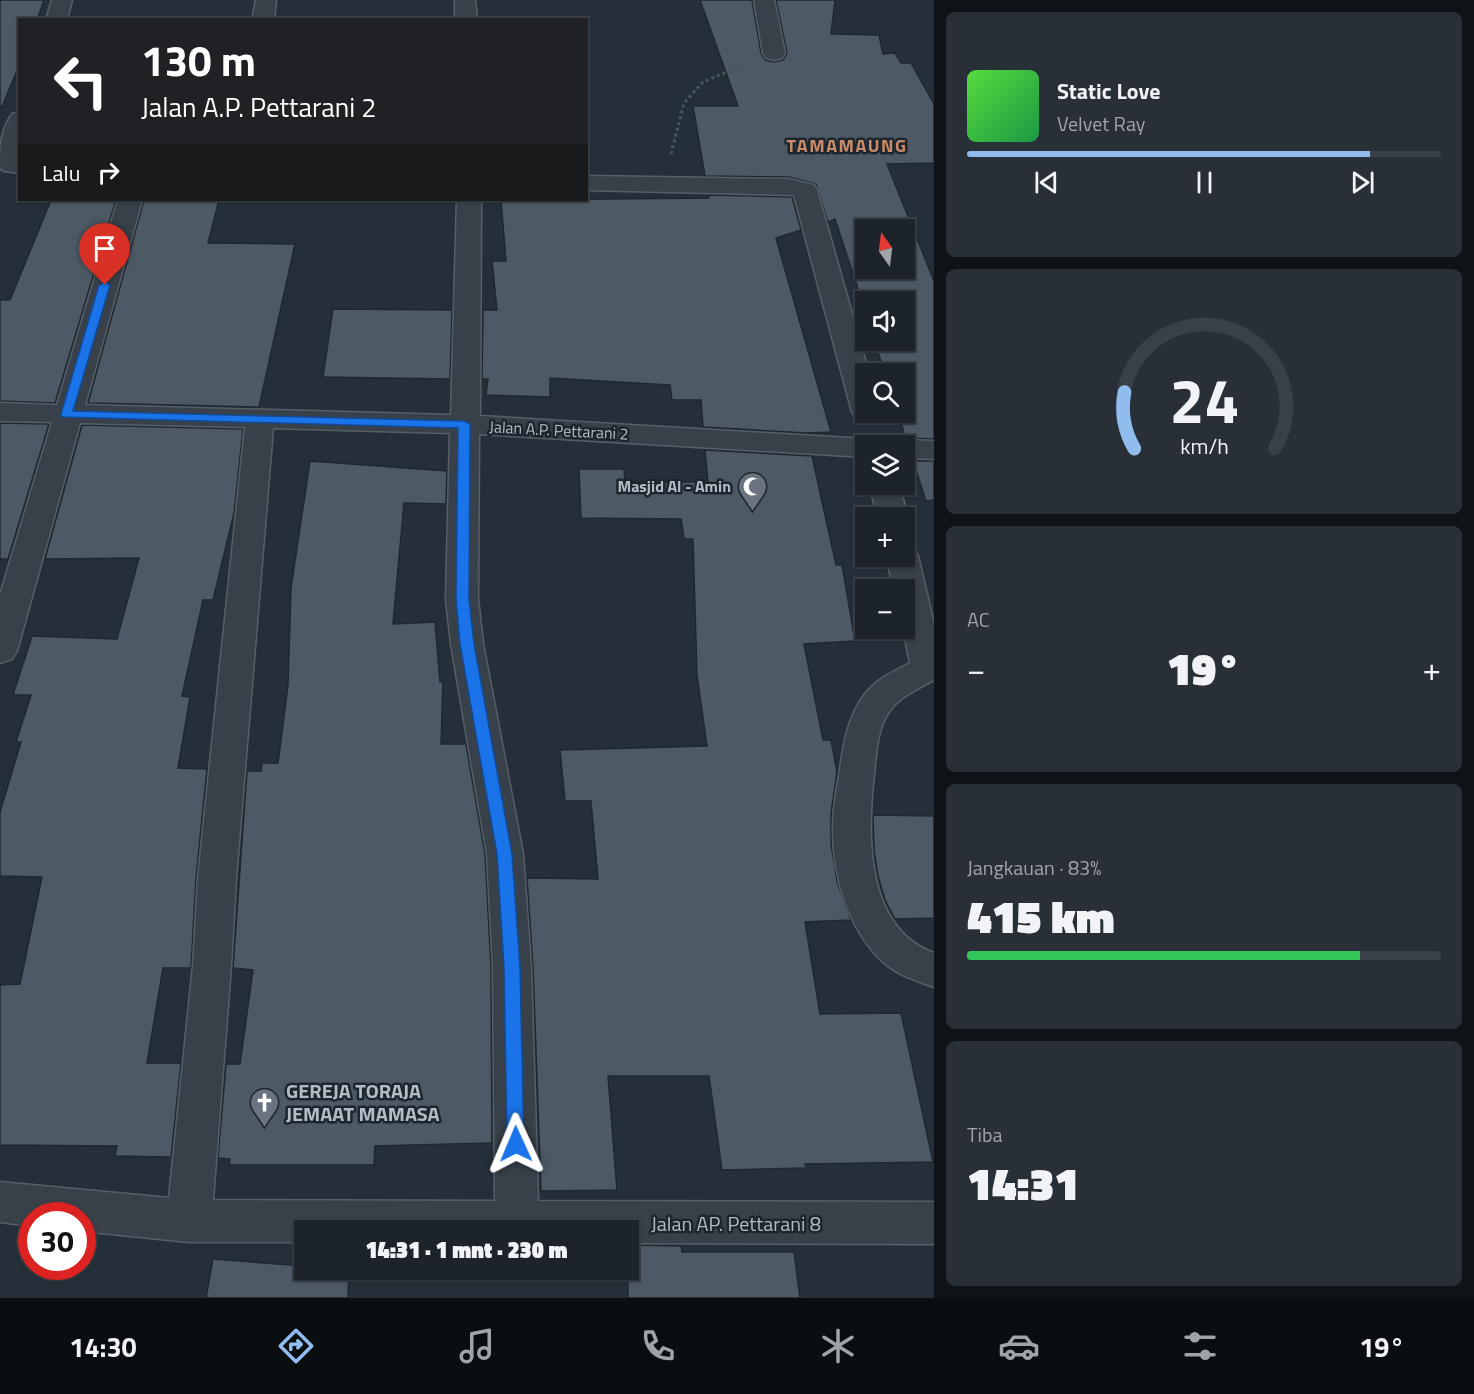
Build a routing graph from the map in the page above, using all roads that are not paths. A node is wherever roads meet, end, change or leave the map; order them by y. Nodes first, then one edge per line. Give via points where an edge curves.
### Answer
1 (62, 0) edge
2 (266, 0) edge
3 (465, 0) edge
4 (764, 0) edge
5 (57, 18) edge
6 (263, 18) edge
7 (466, 18) edge
8 (774, 53) road end
9 (18, 124) edge
10 (18, 166) edge
11 (588, 183) edge
12 (130, 201) edge
13 (469, 201) edge
14 (855, 372) edge
15 (0, 412) edge
16 (66, 414) junction
17 (260, 418) junction
18 (464, 424) junction
19 (855, 447) edge
20 (915, 449) edge
21 (934, 450) edge
22 (905, 567) edge
23 (0, 651) edge
24 (931, 668) edge
25 (934, 970) edge
26 (0, 1202) edge
27 (517, 1220) edge
28 (189, 1221) junction
29 (294, 1221) edge
30 (934, 1223) edge
31 (639, 1224) edge

1 - 5 street
2 - 6 street
3 - 7 street
4 - 8 street
9 - 10 street via 4,160
11 - 14 street via 789,186 805,190
12 - 16 street
13 - 18 street
15 - 16 street, Jalan A.P. Pettarani 2
16 - 17 street, Jalan A.P. Pettarani 2
16 - 23 street
17 - 18 street, Jalan A.P. Pettarani 2
17 - 28 street
18 - 19 street, Jalan A.P. Pettarani 2
18 - 27 street via 462,599 505,854 512,967
20 - 21 street
22 - 24 street
24 - 25 street via 876,703 858,760 850,831 859,889 881,935 899,956
26 - 28 street, Jalan AP. Pettarani 8
28 - 29 street, Jalan AP. Pettarani 8
30 - 31 street, Jalan AP. Pettarani 8

